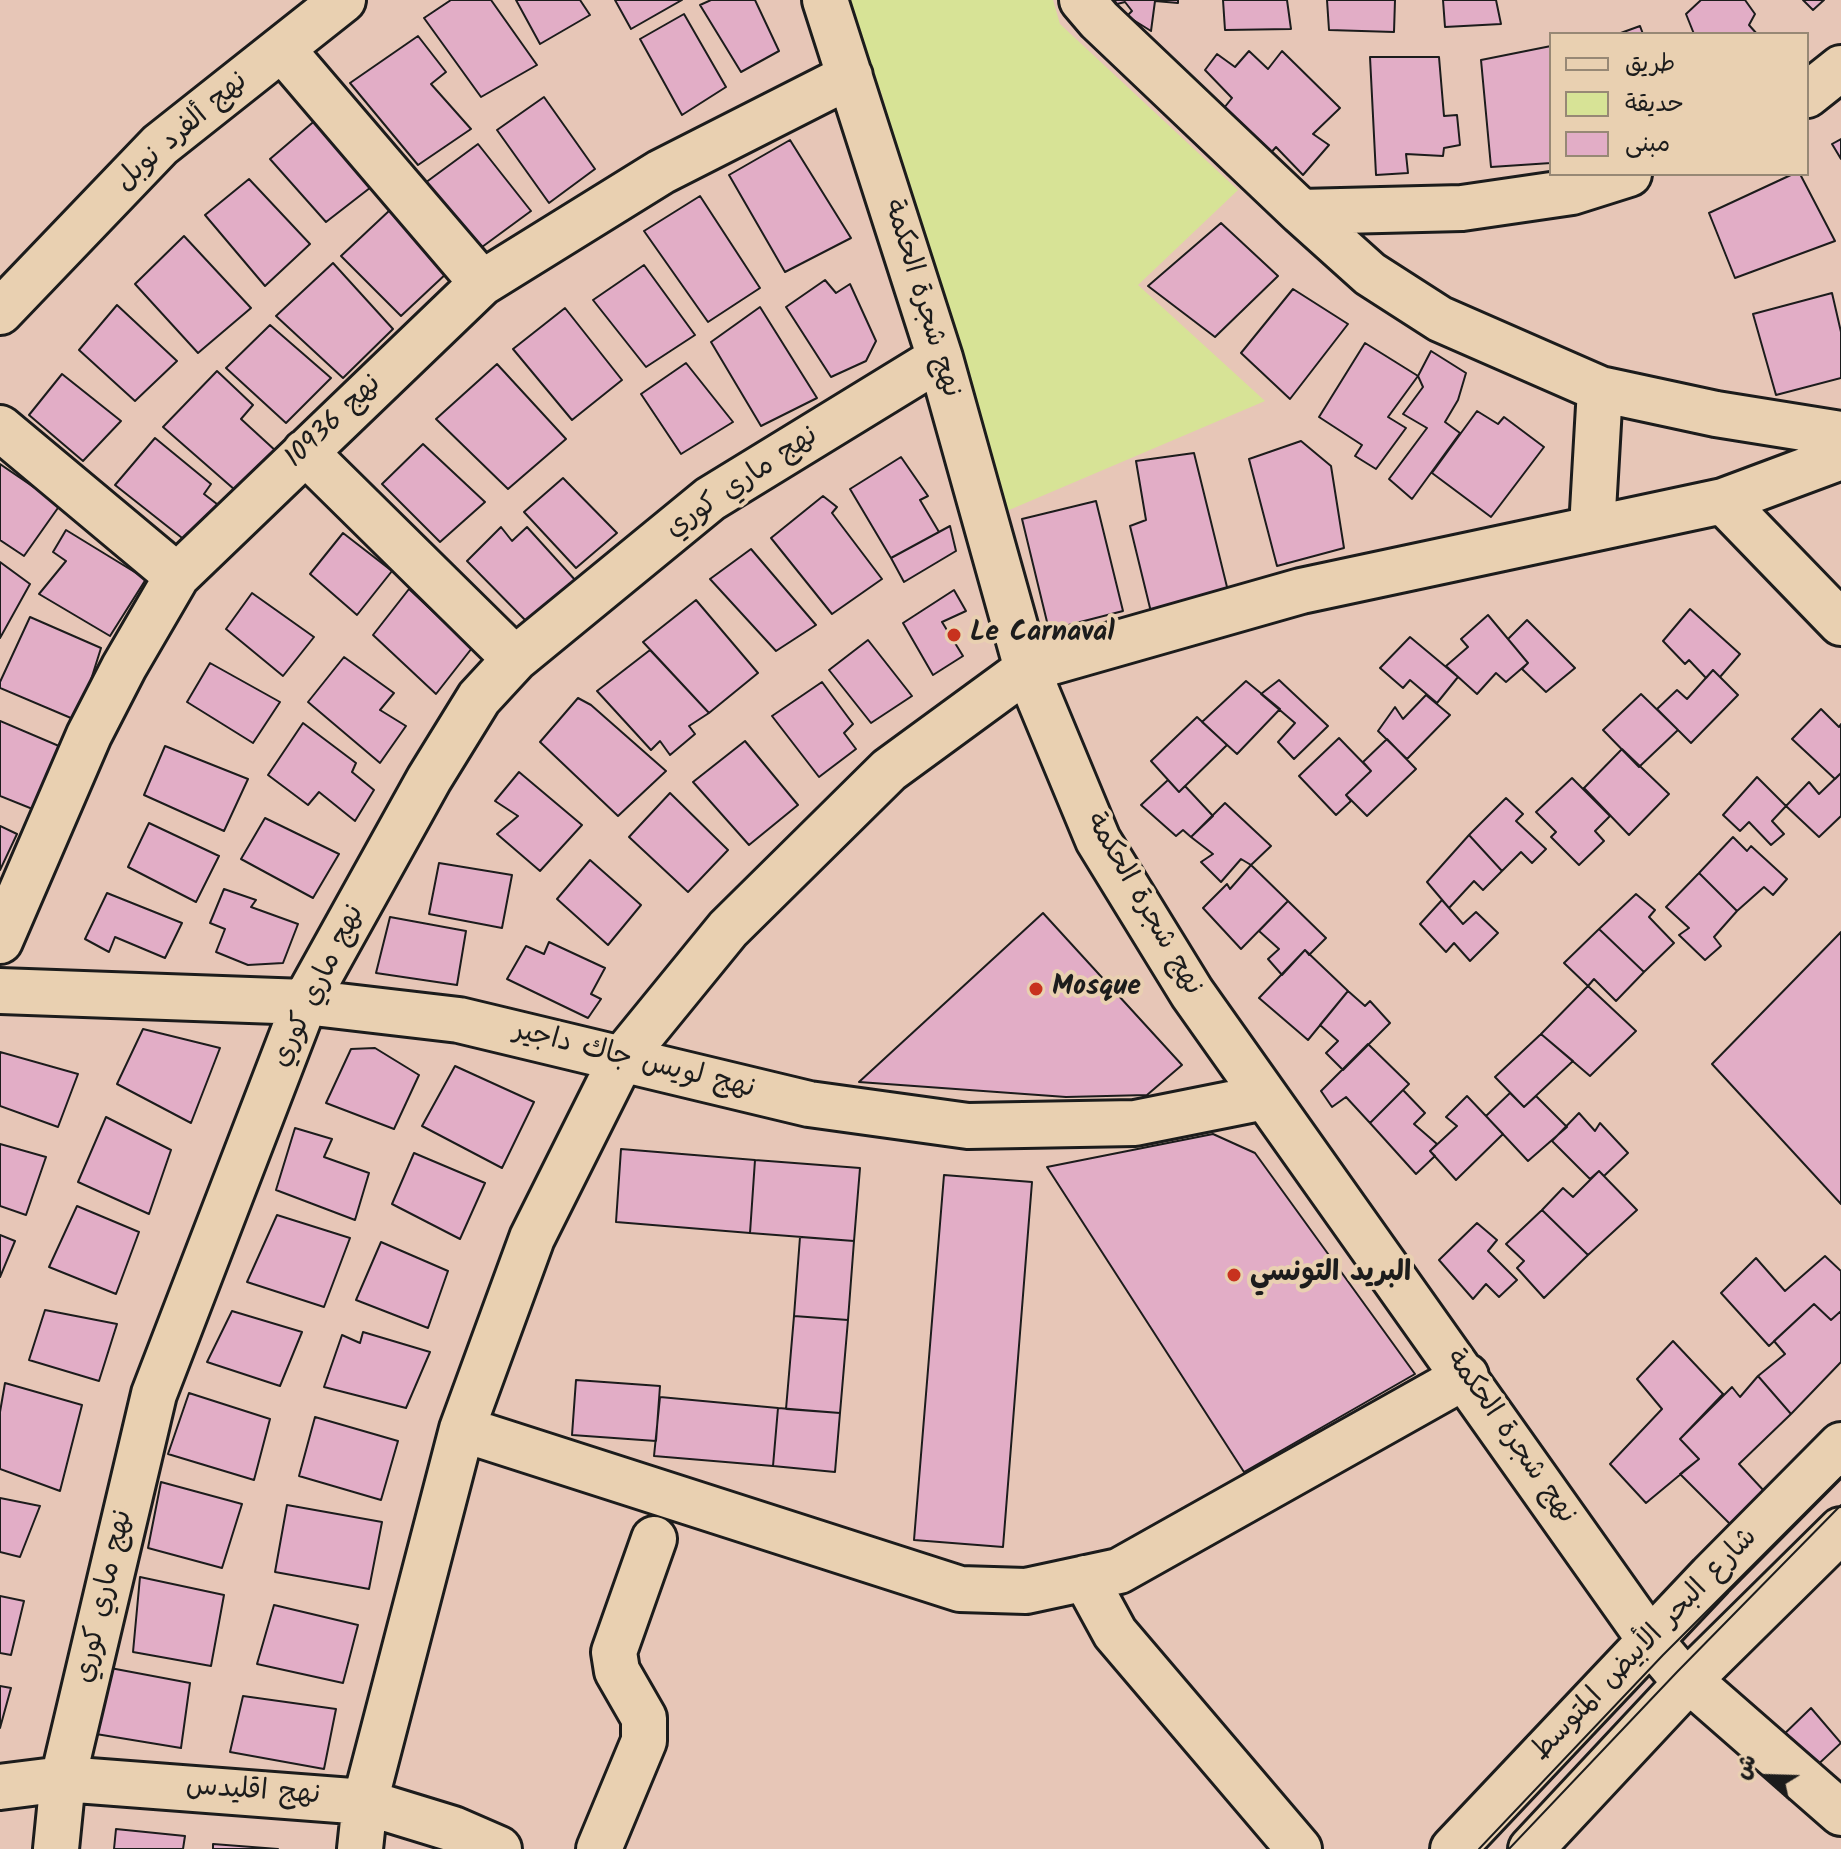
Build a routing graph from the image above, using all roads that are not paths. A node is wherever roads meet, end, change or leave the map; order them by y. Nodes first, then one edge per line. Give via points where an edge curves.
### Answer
1 (343, 0) edge
2 (825, 0) edge
3 (1082, 0) edge
4 (282, 49) junction
5 (1841, 68) edge
6 (850, 76) junction
7 (1809, 93) edge
8 (1623, 176) edge
9 (1301, 212) junction
10 (482, 283) junction
11 (0, 312) edge
12 (940, 358) junction
13 (1600, 389) junction
14 (0, 428) edge
15 (1841, 434) edge
16 (305, 452) junction
17 (1841, 457) edge
18 (1723, 501) junction
19 (1592, 528) junction
20 (177, 576) junction
21 (1841, 623) edge
22 (515, 659) junction
23 (1027, 669) junction
24 (0, 941) edge
25 (0, 991) edge
26 (305, 1002) junction
27 (621, 1060) junction
28 (1265, 1097) junction
29 (1466, 1376) junction
30 (462, 1429) junction
31 (1841, 1445) edge
32 (1841, 1530) edge
33 (654, 1539) dead end
34 (1085, 1578) junction
35 (1667, 1658) junction
36 (63, 1779) junction
37 (0, 1787) edge
38 (365, 1802) junction
39 (1841, 1813) edge
40 (56, 1849) edge
41 (360, 1849) edge
42 (499, 1849) edge
43 (599, 1849) edge
44 (1299, 1849) edge
45 (1453, 1849) edge
46 (1531, 1849) edge

1 - 4 street, نهج ألفرد نوبل
2 - 6 street, نهج شجرة الحكمة
3 - 9 street
4 - 10 street
4 - 11 street, نهج ألفرد نوبل via 160,145
5 - 7 street
6 - 10 street, نهج 10936 via 661,172
6 - 12 street, نهج شجرة الحكمة
8 - 9 street via 1572,192 1462,208
9 - 13 street via 1370,274 1440,319
10 - 16 street, نهج 10936
12 - 22 street, نهج ماري كوري via 710,499
12 - 23 street, نهج شجرة الحكمة
13 - 15 street
13 - 19 street
14 - 20 street
16 - 20 street, نهج 10936
16 - 22 street
17 - 18 street
18 - 19 street
18 - 21 street
19 - 23 street via 1301,591
20 - 24 street, نهج 10936 via 89,735
22 - 26 street, نهج ماري كوري via 479,698 429,779
23 - 27 street via 889,770 728,929
23 - 28 street, نهج شجرة الحكمة via 1098,840 1192,993
25 - 26 street, نهج لويس جاك داجير
26 - 27 street, نهج لويس جاك داجير via 459,1020
26 - 36 street, نهج ماري كوري via 154,1394
27 - 28 street, نهج لويس جاك داجير via 809,1104 968,1126 1135,1123
27 - 30 street via 532,1238
28 - 29 street, نهج شجرة الحكمة
29 - 34 street via 1119,1571
29 - 35 street, نهج شجرة الحكمة
30 - 34 street via 960,1589 1026,1591
30 - 38 street
31 - 35 street, شارع البحر الأبيض المتوسط
32 - 35 street, شارع البحر الأبيض المتوسط
33 - 43 street via 614,1652 617,1671 644,1718 644,1741
34 - 44 street via 1115,1633
35 - 39 street, نهج شجرة الحكمة
35 - 45 street, شارع البحر الأبيض المتوسط
35 - 46 street, شارع البحر الأبيض المتوسط
36 - 37 street, نهج اقليدس
36 - 38 street, نهج اقليدس
36 - 40 street, نهج ماري كوري
38 - 41 street
38 - 42 street, نهج اقليدس

